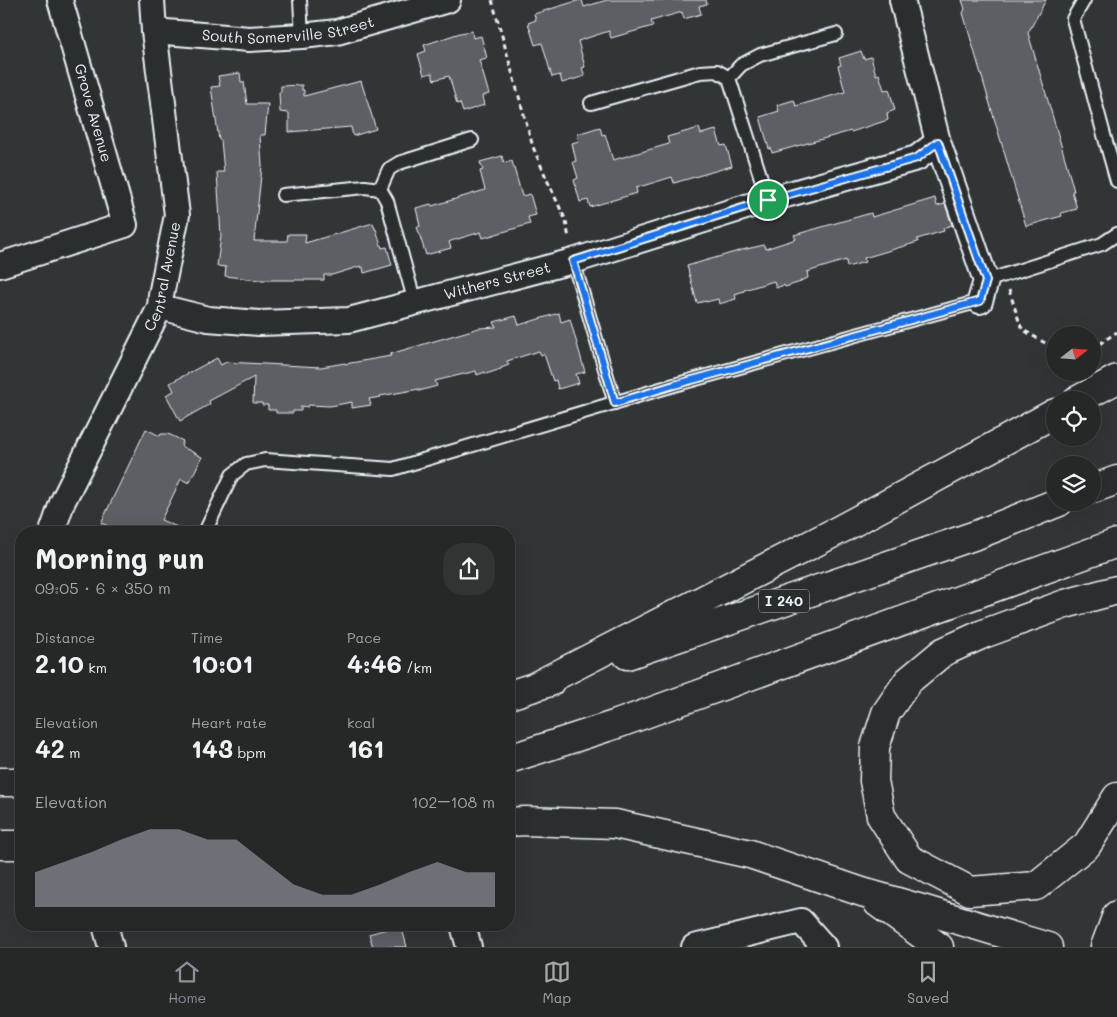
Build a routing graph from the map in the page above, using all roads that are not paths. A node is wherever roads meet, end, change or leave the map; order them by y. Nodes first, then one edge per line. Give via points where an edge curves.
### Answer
1 (60, 0) edge
2 (152, 0) edge
3 (300, 0) edge
4 (448, 0) edge
5 (902, 0) edge
6 (1084, 0) edge
7 (154, 31) junction
8 (836, 34) dead end
9 (302, 36) junction
10 (729, 78) junction
11 (591, 103) dead end
12 (472, 140) dead end
13 (938, 142) junction
14 (1117, 181) edge
15 (380, 189) junction
16 (283, 194) dead end
17 (768, 200) junction
18 (1117, 234) edge
19 (573, 261) junction
20 (0, 265) edge
21 (990, 286) junction
22 (415, 302) junction
23 (160, 307) junction
24 (1117, 379) edge
25 (1095, 391) edge
26 (615, 403) junction
27 (1046, 418) edge
28 (1117, 480) edge
29 (1101, 486) edge
30 (1046, 507) edge
31 (54, 526) edge
32 (208, 526) edge
33 (1117, 543) edge
34 (1117, 590) edge
35 (534, 687) junction
36 (515, 693) edge
37 (515, 757) edge
38 (0, 782) edge
39 (15, 782) edge
40 (1117, 797) edge
41 (515, 822) edge
42 (862, 892) junction
43 (1117, 915) edge
44 (107, 931) edge
45 (465, 931) edge
46 (111, 947) edge
47 (469, 947) edge
48 (694, 947) edge
49 (824, 947) edge
50 (939, 947) edge
51 (1048, 947) edge
52 (1105, 947) edge

1 - 20 street, Grove Avenue via 125,225
2 - 7 street, Central Avenue
3 - 9 lane
4 - 9 street, South Somerville Street via 337,32
5 - 13 street
6 - 14 lane via 1073,19
7 - 9 street, South Somerville Street via 250,39
7 - 23 street, Central Avenue via 178,215
8 - 10 lane via 760,55 741,65
10 - 11 lane via 717,71 700,72
10 - 17 lane
12 - 15 lane via 399,163 389,169
13 - 17 street, Withers Street via 917,158
13 - 21 street
15 - 16 lane via 365,187
15 - 22 lane via 387,202
17 - 19 street, Withers Street
18 - 21 lane via 1102,244
19 - 22 street, Withers Street
19 - 26 lane
21 - 26 lane
22 - 23 street, Withers Street via 349,320 276,323 208,319
23 - 31 street, Central Avenue via 62,503
24 - 25 main road
26 - 32 lane via 393,469 265,460 246,464 232,475
27 - 35 main road via 841,529
28 - 29 main road
30 - 35 main road, I 240 via 978,534
33 - 37 main road via 617,724
34 - 40 main road via 1065,604 943,652 908,681 886,713 875,747 874,781 881,816 909,859 970,891 1036,886 1087,845
35 - 36 main road, I 240
38 - 39 main road
41 - 42 main road via 614,824 750,854
42 - 50 main road
42 - 51 main road
43 - 52 main road
44 - 46 street
45 - 47 street
48 - 49 street via 801,922

